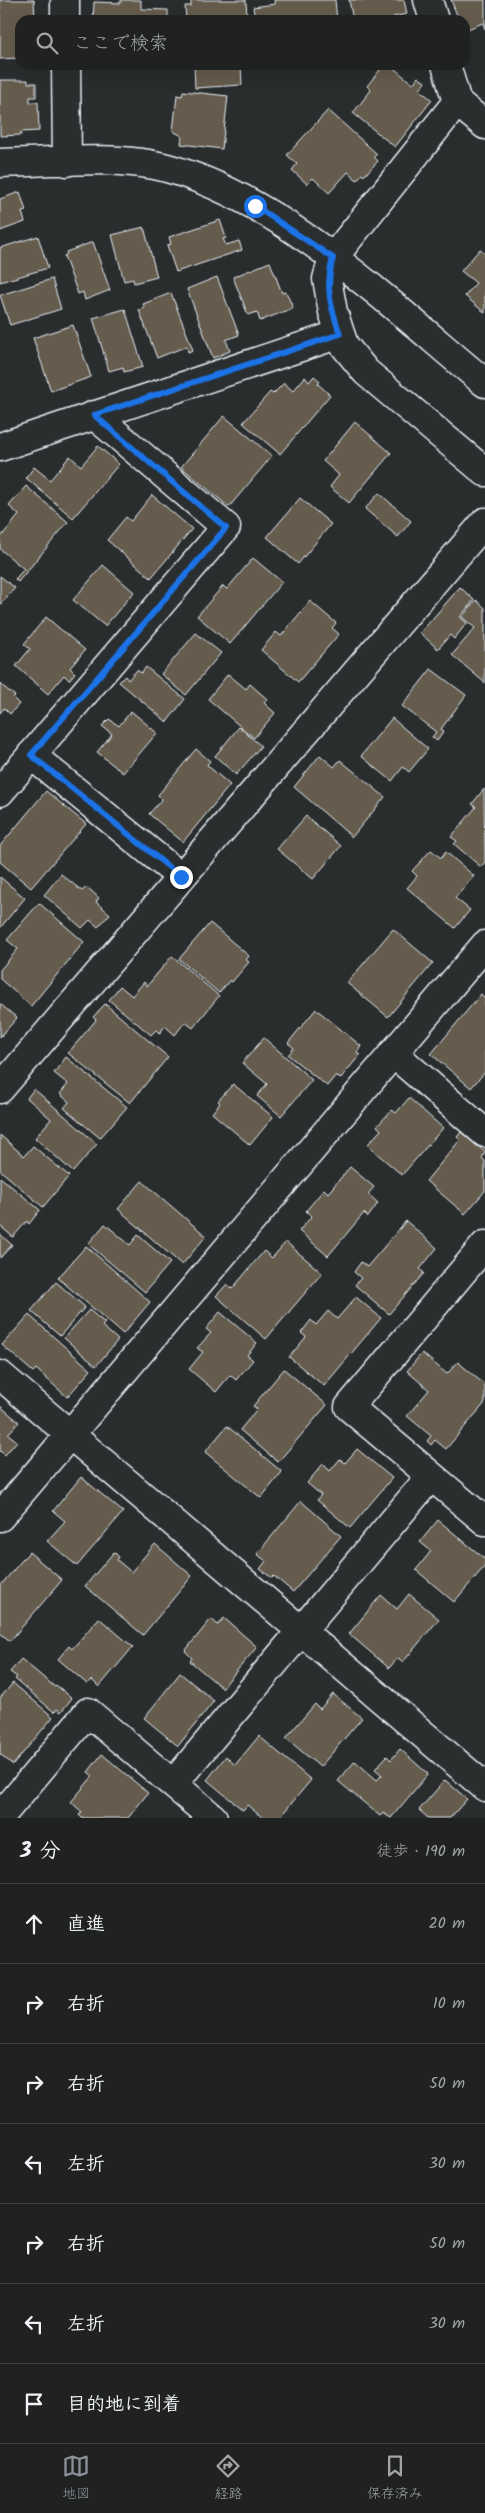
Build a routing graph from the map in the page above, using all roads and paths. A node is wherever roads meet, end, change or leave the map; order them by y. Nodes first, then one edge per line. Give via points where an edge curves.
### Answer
1 (65, 0) edge
2 (428, 0) edge
3 (65, 15) edge
4 (432, 15) edge
5 (66, 70) edge
6 (447, 70) edge
7 (457, 102) junction
8 (485, 125) edge
9 (67, 162) junction
10 (0, 163) edge
11 (333, 258) junction
12 (340, 334) junction
13 (485, 383) edge
14 (94, 415) junction
15 (2, 438) edge
16 (485, 472) edge
17 (485, 522) edge
18 (31, 755) junction
19 (0, 792) edge
20 (181, 877) junction
21 (485, 945) edge
22 (393, 1053) junction
23 (0, 1089) edge
24 (485, 1132) edge
25 (485, 1245) edge
26 (0, 1375) edge
27 (70, 1435) junction
28 (431, 1476) junction
29 (0, 1517) edge
30 (485, 1521) edge
31 (300, 1630) junction
32 (173, 1784) junction
33 (485, 1788) edge
34 (0, 1817) edge
35 (213, 1818) edge

1 - 3 street
2 - 4 street
5 - 9 street
6 - 7 street
7 - 8 street
7 - 11 street
9 - 10 street
9 - 11 street via 125,162 166,167 216,186 255,206
11 - 12 street via 327,279
11 - 13 street
12 - 14 street
12 - 16 street via 344,345 366,372
14 - 15 street
14 - 18 street via 226,528
17 - 20 street
18 - 19 street
18 - 20 street
20 - 23 street
21 - 22 street
22 - 24 street
22 - 27 street
25 - 28 street via 349,1407
26 - 27 street
27 - 29 street
27 - 31 street
28 - 30 street
28 - 31 street
31 - 32 street
31 - 33 street
32 - 34 street via 88,1712
32 - 35 street

